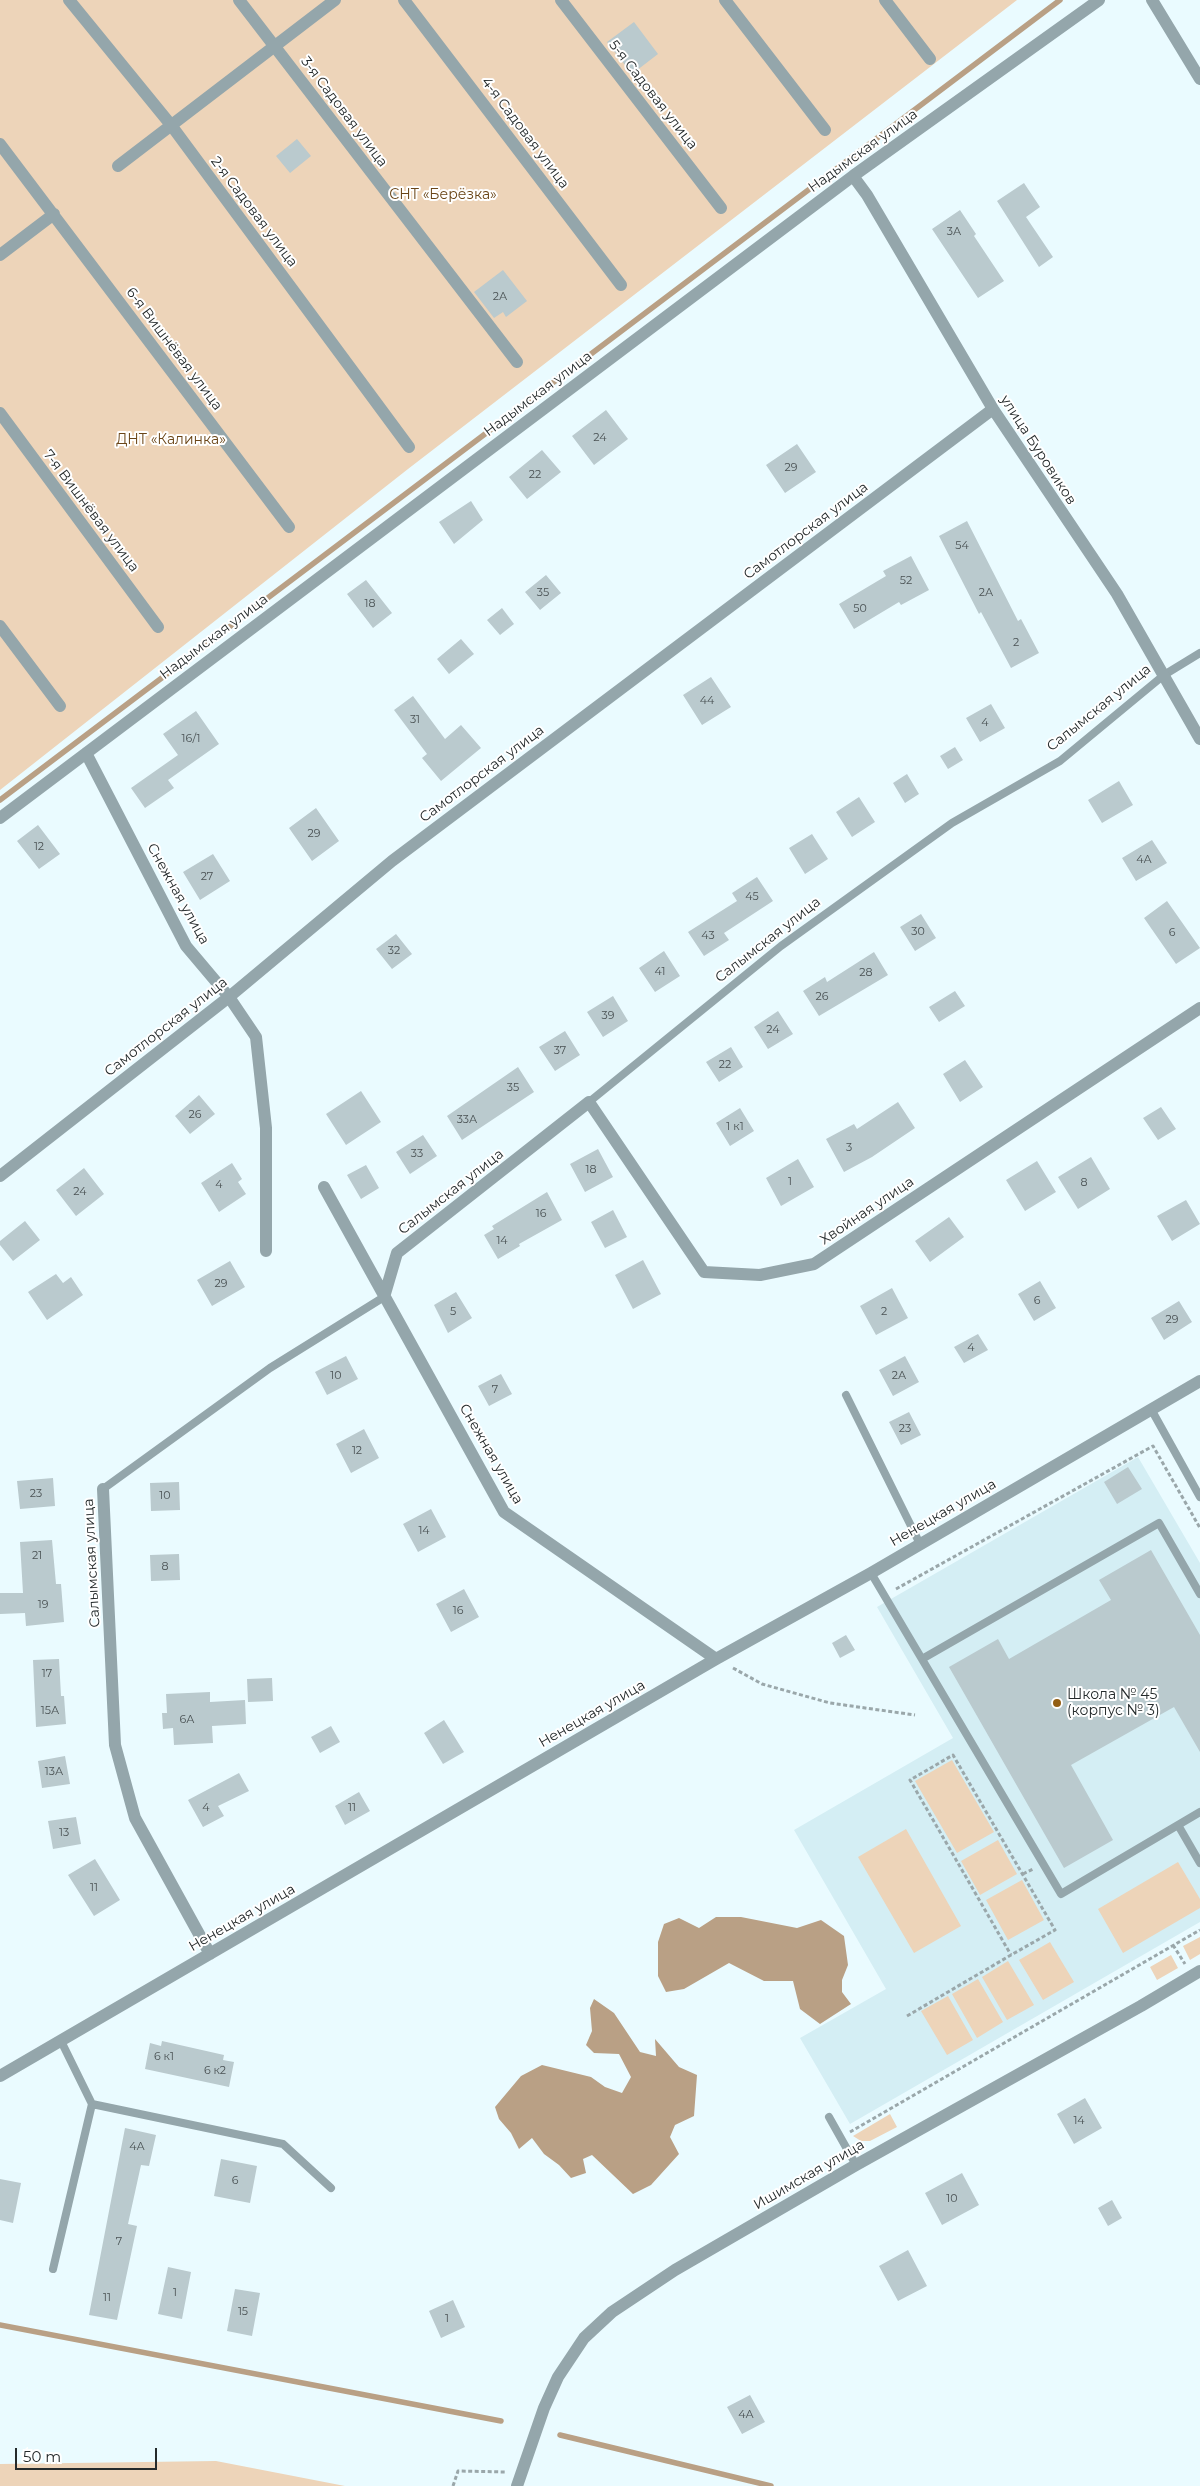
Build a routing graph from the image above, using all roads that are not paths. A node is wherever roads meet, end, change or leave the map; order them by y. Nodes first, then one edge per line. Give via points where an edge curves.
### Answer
1 (69, 0) edge
2 (239, 0) edge
3 (335, 0) edge
4 (404, 0) edge
5 (561, 0) edge
6 (725, 0) edge
7 (885, 0) edge
8 (1099, 0) edge
9 (1152, 0) edge
10 (275, 46) junction
11 (930, 59) dead end
12 (1200, 79) edge
13 (170, 125) junction
14 (825, 130) dead end
15 (0, 144) edge
16 (118, 166) dead end
17 (853, 176) junction
18 (721, 208) dead end
19 (54, 214) junction
20 (0, 255) edge
21 (621, 285) dead end
22 (517, 362) dead end
23 (993, 409) junction
24 (0, 413) edge
25 (410, 446) dead end
26 (289, 527) dead end
27 (0, 626) edge
28 (158, 627) dead end
29 (1200, 653) edge
30 (1164, 675) junction
31 (60, 706) dead end
32 (1200, 739) edge
33 (86, 753) junction
34 (0, 818) edge
35 (229, 997) junction
36 (1200, 1008) edge
37 (589, 1102) junction
38 (0, 1176) edge
39 (324, 1188) dead end
40 (266, 1251) dead end
41 (384, 1297) junction
42 (1200, 1381) edge
43 (846, 1395) dead end
44 (1151, 1409) junction
45 (103, 1489) joint
46 (1200, 1497) edge
47 (920, 1544) junction
48 (871, 1573) junction
49 (1200, 1594) edge
50 (716, 1659) junction
51 (922, 1659) junction
52 (1200, 1812) edge
53 (1178, 1825) junction
54 (1200, 1863) edge
55 (210, 1954) junction
56 (1200, 1970) edge
57 (61, 2041) junction
58 (0, 2076) edge
59 (92, 2104) junction
60 (829, 2117) dead end
61 (856, 2165) junction
62 (330, 2188) dead end
63 (53, 2269) dead end
64 (517, 2486) edge

1 - 13 street, 2-я Садовая улица
2 - 10 street, 3-я Садовая улица
3 - 10 street
4 - 21 street, 4-я Садовая улица
5 - 18 street, 5-я Садовая улица
6 - 14 street
7 - 11 street
8 - 17 street, Надымская улица
9 - 12 street
10 - 13 street
10 - 22 street, 3-я Садовая улица
13 - 16 street
13 - 25 street, 2-я Садовая улица
15 - 19 street, 6-я Вишнёвая улица
17 - 23 street, улица Буровиков
17 - 33 street, Надымская улица
19 - 20 street
19 - 26 street, 6-я Вишнёвая улица
23 - 30 street, улица Буровиков via 1117,594
23 - 35 street, Самотлорская улица via 392,860
24 - 28 street, 7-я Вишнёвая улица
27 - 31 street
29 - 30 lane, Салымская улица
30 - 32 street, улица Буровиков
30 - 37 lane, Салымская улица via 1060,760 952,823 781,946
33 - 34 street, Надымская улица
33 - 35 street, Снежная улица via 186,946
35 - 38 street, Самотлорская улица
35 - 40 street, Снежная улица via 256,1037 266,1128
36 - 37 street, Хвойная улица via 814,1264 760,1275 704,1272
37 - 41 street, Салымская улица via 397,1253
39 - 41 street, Снежная улица
41 - 45 lane, Салымская улица via 270,1368
41 - 50 street, Снежная улица via 504,1512
42 - 44 street, Ненецкая улица
43 - 47 lane
44 - 46 lane
44 - 47 street, Ненецкая улица
45 - 55 street, Салымская улица via 115,1745 135,1818
47 - 48 street, Ненецкая улица
48 - 50 street, Ненецкая улица
48 - 51 lane
49 - 51 lane via 1159,1523
50 - 55 street, Ненецкая улица
51 - 53 lane via 1061,1894
52 - 53 lane
53 - 54 lane
55 - 57 street, Ненецкая улица
56 - 61 street, Ишимская улица
57 - 58 street, Ненецкая улица
57 - 59 lane
59 - 62 lane via 283,2144
59 - 63 lane
60 - 61 lane
61 - 64 street, Ишимская улица via 675,2270 612,2312 584,2338 558,2377

